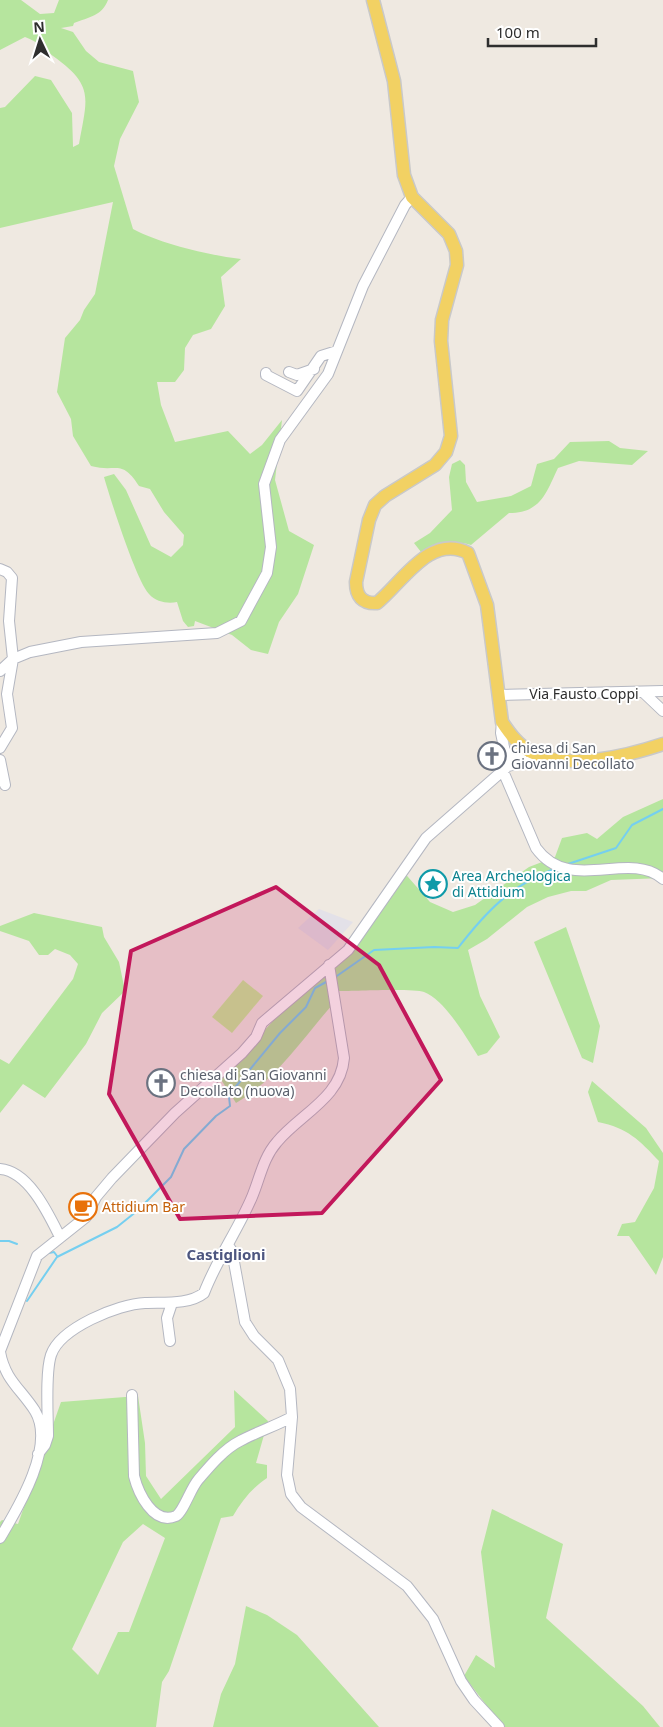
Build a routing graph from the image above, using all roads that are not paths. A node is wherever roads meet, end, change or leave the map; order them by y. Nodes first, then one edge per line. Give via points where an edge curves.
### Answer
1 (374, 0) edge
2 (412, 197) junction
3 (337, 351) junction
4 (314, 369) junction
5 (289, 372) dead end
6 (266, 373) dead end
7 (0, 569) edge
8 (13, 659) junction
9 (0, 671) edge
10 (663, 691) edge
11 (643, 692) junction
12 (498, 695) junction
13 (663, 711) edge
14 (502, 722) junction
15 (663, 744) edge
16 (522, 746) junction
17 (0, 748) edge
18 (547, 758) junction
19 (0, 760) edge
20 (509, 765) junction
21 (5, 785) dead end
22 (663, 879) edge
23 (329, 968) junction
24 (0, 1169) edge
25 (60, 1237) junction
26 (228, 1245) junction
27 (172, 1303) junction
28 (170, 1341) dead end
29 (0, 1352) edge
30 (132, 1395) dead end
31 (292, 1417) junction
32 (38, 1454) junction
33 (0, 1538) edge
34 (499, 1727) edge

1 - 2 main road via 394,81 400,154
2 - 3 street via 404,204 363,286
2 - 12 main road via 449,234 456,251 457,265 442,320 441,341 451,436 446,452 435,464 375,505 369,520 356,592 362,600 376,603 434,552 447,547 468,553 487,605
3 - 4 street via 322,356
3 - 8 street via 328,374 280,440 264,484 271,547 267,573 241,621 217,633 81,642 30,652
4 - 5 street via 297,374
4 - 6 street via 297,391
7 - 8 street via 12,578 9,621
8 - 9 street
8 - 17 street via 7,694 12,728
10 - 11 street
11 - 12 street, Via Fausto Coppi
11 - 13 street, Via Fausto Coppi
12 - 14 main road
14 - 16 main road
14 - 20 street via 502,738
15 - 18 main road via 631,754 590,759
16 - 18 main road
16 - 20 street via 516,749
18 - 20 street
19 - 21 street
20 - 22 street via 536,848 544,858 568,870 653,870
20 - 23 street via 426,838 348,950
23 - 25 street via 262,1023 256,1037 242,1053 147,1141 96,1197 86,1217
23 - 26 street via 344,1058 343,1071 325,1098 270,1151
24 - 25 street via 11,1170 40,1197
25 - 29 street via 37,1256
26 - 27 street via 204,1293
26 - 31 street via 232,1251 245,1322 285,1372
27 - 28 street via 167,1318
27 - 32 street via 143,1303 106,1313 60,1342 51,1356 48,1374 48,1436
29 - 32 street via 6,1374 36,1413
30 - 31 street via 137,1488 145,1503 157,1514 167,1517 176,1516 181,1511 197,1481 230,1447
31 - 34 street via 288,1475 291,1494 301,1507 407,1586 422,1602 461,1681
32 - 33 street via 26,1496

